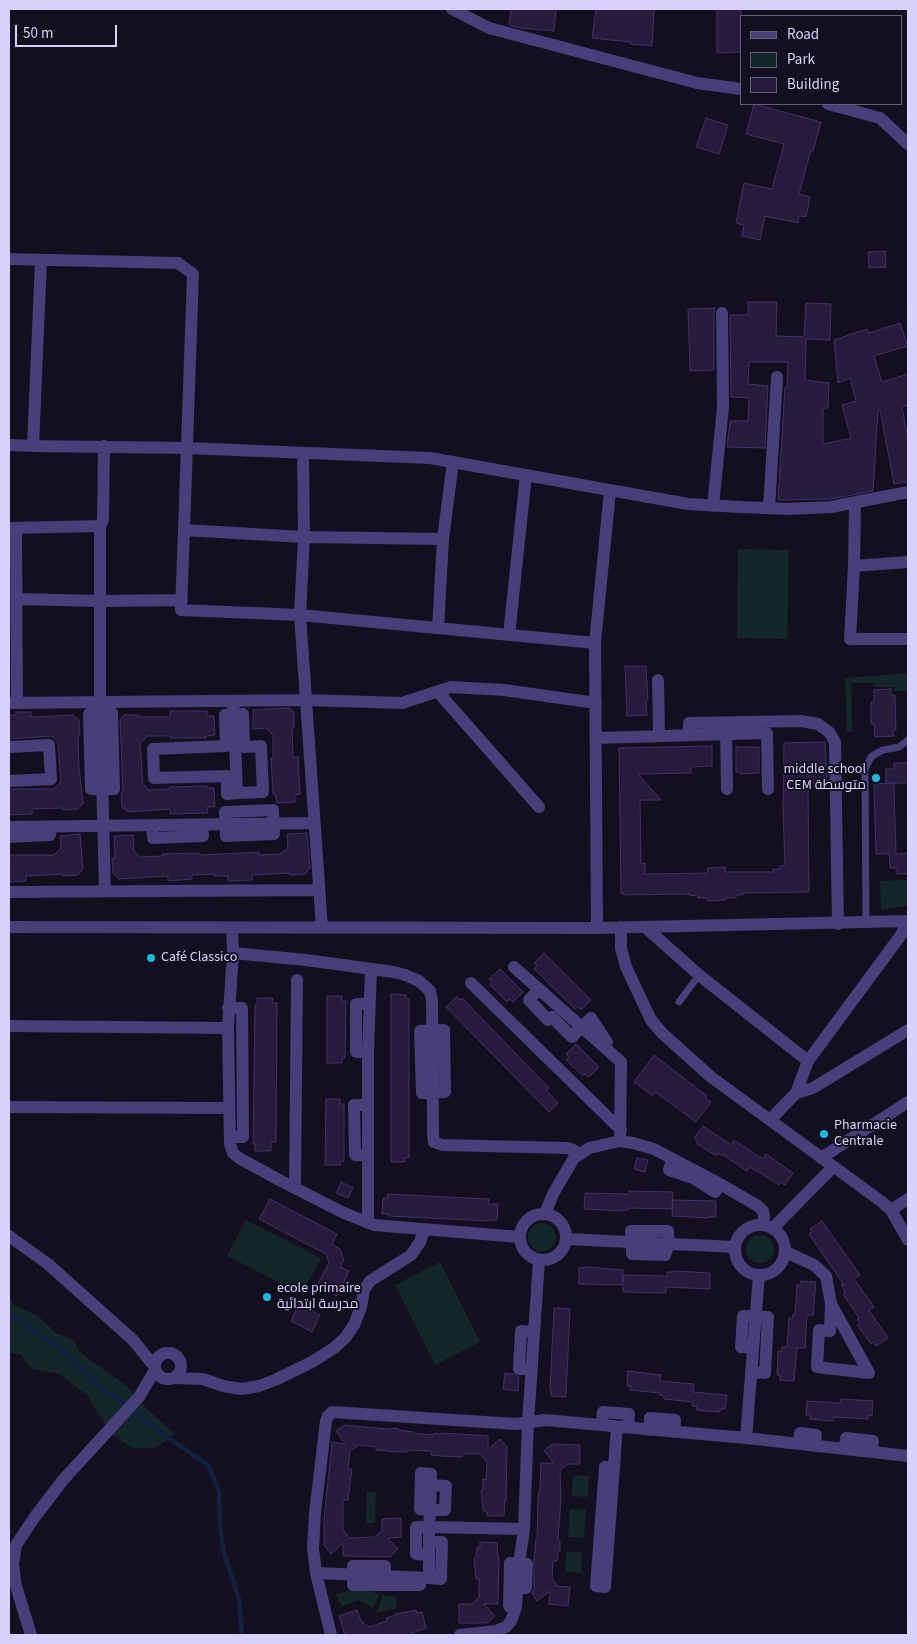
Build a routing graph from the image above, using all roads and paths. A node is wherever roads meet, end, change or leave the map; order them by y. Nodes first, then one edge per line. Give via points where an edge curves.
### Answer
1 (452, 9) edge
2 (740, 89) edge
3 (832, 105) edge
4 (908, 144) edge
5 (9, 259) edge
6 (41, 260) junction
7 (722, 313) dead end
8 (777, 377) dead end
9 (9, 445) edge
10 (33, 446) junction
11 (104, 446) junction
12 (186, 448) junction
13 (303, 453) junction
14 (453, 462) junction
15 (526, 474) junction
16 (610, 491) junction
17 (908, 492) edge
18 (855, 502) junction
19 (713, 506) junction
20 (768, 508) junction
21 (100, 526) junction
22 (12, 528) edge
23 (184, 530) junction
24 (304, 537) junction
25 (443, 539) junction
26 (908, 562) edge
27 (854, 566) junction
28 (16, 599) junction
29 (182, 600) junction
30 (101, 601) junction
31 (300, 615) junction
32 (438, 628) junction
33 (509, 635) junction
34 (908, 639) edge
35 (595, 643) junction
36 (658, 680) dead end
37 (438, 692) junction
38 (306, 700) junction
39 (234, 701) junction
40 (13, 703) edge
41 (596, 704) junction
42 (100, 708) junction
43 (234, 714) junction
44 (726, 729) junction
45 (659, 736) junction
46 (596, 738) junction
47 (908, 740) edge
48 (9, 747) edge
49 (9, 781) edge
50 (102, 789) junction
51 (727, 789) dead end
52 (768, 789) dead end
53 (237, 793) junction
54 (539, 808) dead end
55 (314, 823) junction
56 (225, 824) junction
57 (274, 824) junction
58 (104, 826) junction
59 (9, 827) edge
60 (50, 827) junction
61 (9, 837) edge
62 (319, 890) junction
63 (105, 891) junction
64 (9, 892) edge
65 (907, 921) edge
66 (866, 923) junction
67 (838, 924) junction
68 (9, 927) edge
69 (621, 927) junction
70 (645, 927) junction
71 (232, 928) junction
72 (322, 928) junction
73 (597, 928) junction
74 (232, 953) junction
75 (514, 967) dead end
76 (371, 969) junction
77 (700, 975) junction
78 (297, 980) dead end
79 (471, 982) dead end
80 (679, 1002) dead end
81 (228, 1008) junction
82 (9, 1026) edge
83 (228, 1028) junction
84 (432, 1030) junction
85 (908, 1030) edge
86 (808, 1061) junction
87 (432, 1093) junction
88 (796, 1093) junction
89 (908, 1102) edge
90 (9, 1107) edge
91 (229, 1108) junction
92 (770, 1120) junction
93 (620, 1136) junction
94 (230, 1137) junction
95 (579, 1154) junction
96 (821, 1158) junction
97 (833, 1167) junction
98 (295, 1188) junction
99 (908, 1199) edge
100 (891, 1210) junction
101 (545, 1214) junction
102 (368, 1223) junction
103 (768, 1226) junction
104 (424, 1230) junction
105 (9, 1236) edge
106 (519, 1237) junction
107 (566, 1239) junction
108 (908, 1240) edge
109 (735, 1247) junction
110 (786, 1252) junction
111 (539, 1260) junction
112 (759, 1275) junction
113 (831, 1304) junction
114 (756, 1316) junction
115 (133, 1340) junction
116 (164, 1354) junction
117 (181, 1363) junction
118 (155, 1368) junction
119 (751, 1372) junction
120 (171, 1379) junction
121 (204, 1380) junction
122 (132, 1405) junction
123 (528, 1422) junction
124 (623, 1427) junction
125 (746, 1438) junction
126 (908, 1456) edge
127 (614, 1468) junction
128 (430, 1510) junction
129 (429, 1527) junction
130 (524, 1529) junction
131 (429, 1548) junction
132 (519, 1564) junction
133 (316, 1573) junction
134 (353, 1575) junction
135 (425, 1578) junction
136 (516, 1606) junction
137 (31, 1635) edge
138 (331, 1635) edge
139 (460, 1635) edge

1 - 2 street via 489,28 697,83
3 - 4 street via 880,118
5 - 6 street
6 - 10 street
6 - 12 street via 178,263 193,274
7 - 19 street via 723,407
8 - 20 street
9 - 10 street
10 - 11 street
11 - 12 street
11 - 21 street via 103,520
12 - 13 street
12 - 23 street
13 - 14 street via 430,458
13 - 24 street
14 - 15 street
14 - 25 street
15 - 16 street
15 - 33 street
16 - 19 street
16 - 35 street
17 - 18 street
18 - 20 street via 831,507
18 - 27 street
19 - 20 street
21 - 22 street
21 - 30 street
22 - 28 street
23 - 24 street
23 - 29 street
24 - 25 street
24 - 31 street
25 - 32 street
26 - 27 street
27 - 34 street via 850,640
28 - 30 street
28 - 40 street
29 - 30 street
29 - 31 street via 181,610
30 - 42 street
31 - 32 street
31 - 38 street
32 - 33 street
33 - 35 street
35 - 41 street
36 - 45 street
37 - 38 street via 402,703
37 - 41 street via 452,687 504,690
37 - 54 street
38 - 39 street
38 - 55 street
39 - 42 street
39 - 43 street
40 - 42 street
41 - 46 street
42 - 50 street via 89,714 91,789
42 - 50 street via 112,713 114,779 114,789
43 - 53 street
43 - 53 street via 243,714 244,747 261,746 263,792
43 - 53 street via 225,715 226,746 153,749 154,778 226,776 227,794
44 - 45 street via 689,724 689,735
44 - 51 street
44 - 52 street via 767,734
44 - 67 street via 808,721 823,726 832,736 835,742
45 - 46 street
46 - 73 street
47 - 66 lane via 899,747 877,753 865,770
48 - 49 street via 49,745 51,778
50 - 58 street
55 - 57 street
55 - 62 street
56 - 57 street via 226,836 274,834
56 - 57 street via 225,812 273,810
56 - 58 street via 202,825 203,836 152,838 152,825
58 - 60 street
58 - 63 street
59 - 60 street
60 - 61 street via 50,835
62 - 63 street
62 - 72 street
63 - 64 street
65 - 66 street
65 - 86 street via 901,935
66 - 67 street
67 - 70 street
68 - 71 street
69 - 70 street
69 - 73 street
69 - 92 street via 621,948 626,967 651,1020 711,1077
70 - 77 street
71 - 72 street
71 - 74 street
72 - 73 street
74 - 76 street
74 - 81 street
75 - 93 street via 539,989 529,1000 548,1020 552,1017 572,1037 591,1018 618,1058 622,1066
76 - 84 street via 405,974 425,985 432,1000
76 - 102 street via 369,1004 356,1004 356,1052 368,1052 367,1105 354,1105 355,1155 367,1155
77 - 80 lane
77 - 86 street
78 - 98 street
79 - 93 street
81 - 83 street
81 - 94 street via 242,1008 242,1137
82 - 83 street
83 - 91 street
84 - 87 street via 420,1031 422,1093
84 - 87 street via 444,1030 445,1092
85 - 88 street via 813,1088
86 - 88 street
87 - 95 street via 432,1134 437,1144 567,1148
88 - 92 street
89 - 96 street
90 - 91 street
91 - 94 street
92 - 96 street
93 - 95 street
93 - 103 street via 654,1149 758,1206
94 - 98 street via 233,1153 238,1158
95 - 101 street via 553,1194
96 - 97 street
97 - 100 street
97 - 103 street
98 - 102 street
99 - 100 street
100 - 108 street
101 - 106 street via 528,1219
101 - 107 street via 561,1222
102 - 104 street
103 - 109 street via 756,1225 746,1229 738,1237
103 - 110 street via 783,1238
104 - 106 street
104 - 121 street via 411,1255 370,1281 364,1290 354,1326 334,1348 312,1362 259,1386 241,1389
105 - 115 street via 48,1264
106 - 111 street via 525,1252
107 - 109 street
107 - 111 street via 557,1256
109 - 112 street via 736,1258 742,1268
110 - 112 street via 776,1270
110 - 113 street via 814,1265 826,1276
111 - 123 street via 534,1332 521,1331 519,1369 532,1369
112 - 114 street
113 - 113 street via 830,1330 819,1330 817,1367 869,1373
114 - 119 street via 743,1316 741,1347 753,1348
114 - 119 street via 768,1317 765,1373
115 - 116 street
115 - 118 street
116 - 117 street via 174,1355
116 - 118 street via 158,1357
117 - 120 street via 180,1373
117 - 121 street
118 - 120 street via 161,1378
118 - 122 street
119 - 125 street
120 - 121 street
120 - 122 street
122 - 137 street via 63,1480 16,1545 16,1586
123 - 124 street via 545,1420 602,1425 604,1412 629,1414
123 - 130 street
123 - 133 street via 516,1424 330,1413 326,1421 315,1513 313,1548
124 - 125 street via 649,1430 650,1418 675,1420 674,1432
124 - 127 street
125 - 126 street via 799,1444 800,1433 816,1435 815,1446 845,1449 846,1438 873,1441 872,1452
127 - 127 street via 605,1587 596,1586 605,1467
128 - 128 street via 446,1510 446,1486 430,1485 431,1474 421,1474 420,1509
128 - 129 street
129 - 130 street
129 - 131 street
129 - 131 street via 416,1527 416,1554
130 - 132 street
131 - 135 street
131 - 135 street via 442,1542 442,1579
132 - 136 street via 527,1564 526,1588 518,1588
132 - 136 street via 510,1563 509,1606
133 - 134 street
133 - 138 street
134 - 135 street via 353,1585 422,1586
134 - 135 street via 353,1566 385,1566 385,1576
136 - 139 street via 512,1621 506,1627

